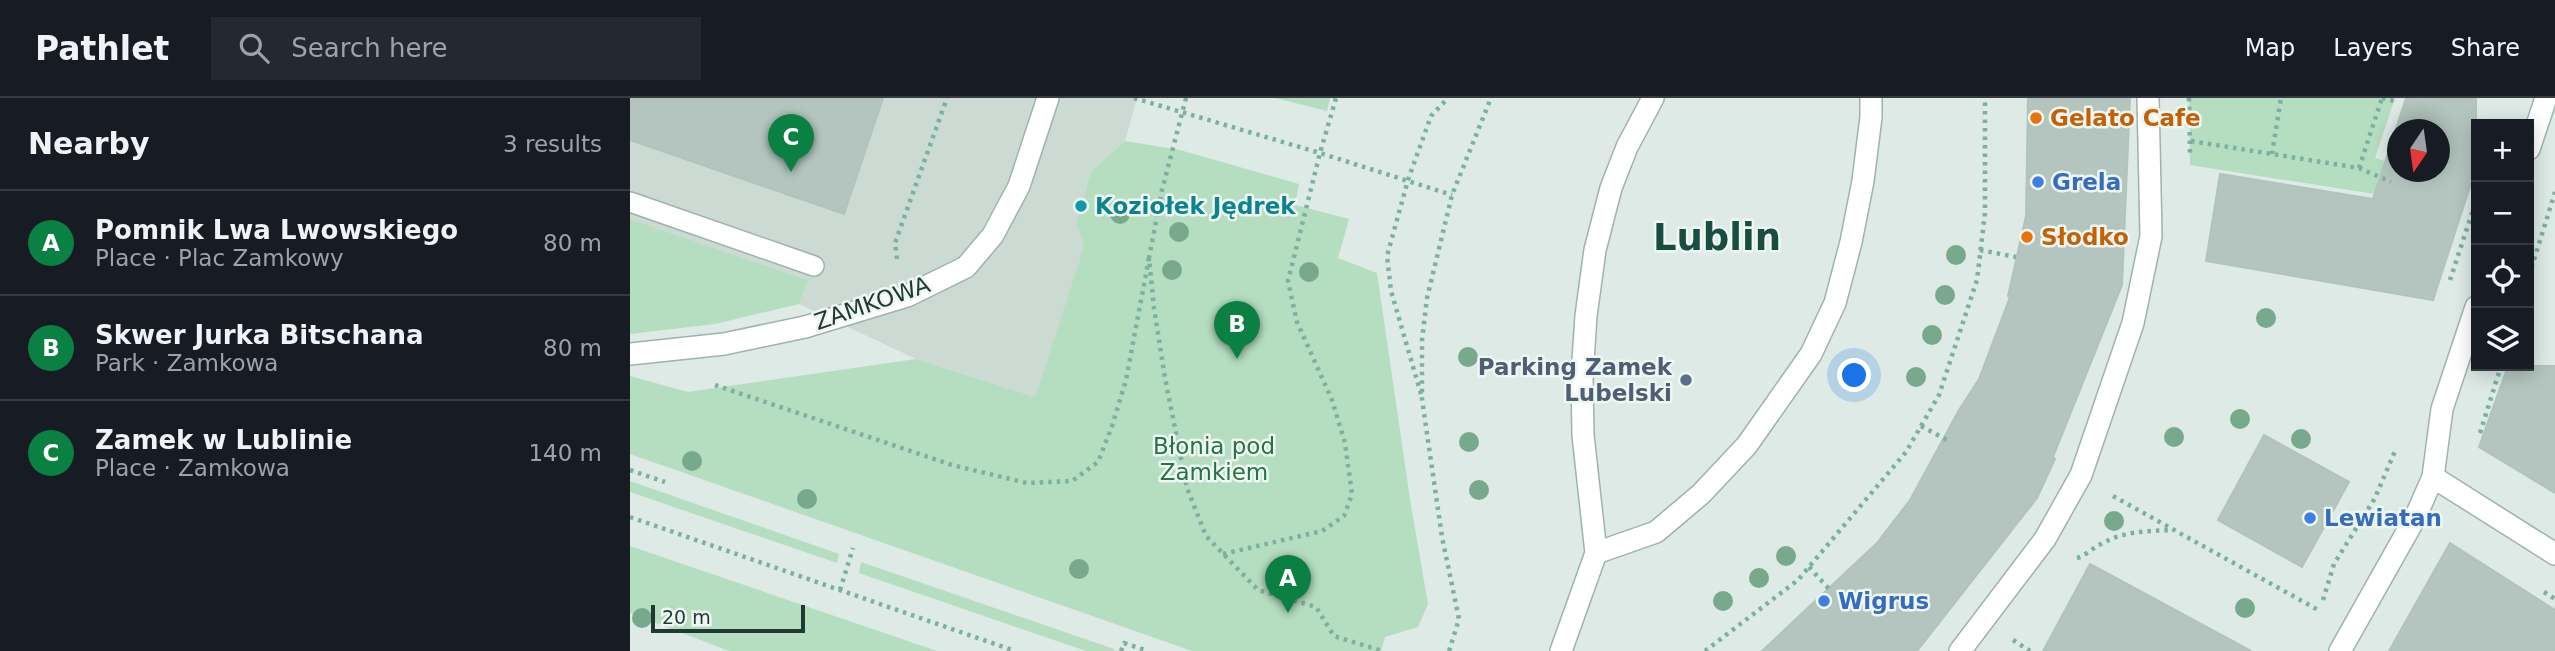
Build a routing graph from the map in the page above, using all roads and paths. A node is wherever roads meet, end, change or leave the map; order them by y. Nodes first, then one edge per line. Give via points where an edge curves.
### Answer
1 (947, 98) edge
2 (1048, 98) edge
3 (1134, 98) edge
4 (1185, 98) edge
5 (1336, 98) edge
6 (1448, 98) edge
7 (1490, 98) edge
8 (1653, 98) edge
9 (1871, 98) edge
10 (1985, 98) edge
11 (2148, 98) edge
12 (2281, 98) edge
13 (2382, 98) edge
14 (2546, 98) edge
15 (2394, 101) dead end
16 (1181, 113) junction
17 (2534, 134) edge
18 (2190, 141) dead end
19 (1320, 153) junction
20 (2272, 154) junction
21 (2359, 168) junction
22 (1408, 180) junction
23 (2387, 180) edge
24 (2555, 192) edge
25 (1452, 195) junction
26 (630, 202) edge
27 (2471, 216) edge
28 (1980, 250) junction
29 (2016, 257) dead end
30 (1149, 258) junction
31 (2534, 260) edge
32 (814, 266) dead end
33 (2446, 291) dead end
34 (902, 298) junction
35 (2476, 308) edge
36 (630, 354) edge
37 (714, 384) dead end
38 (1422, 399) junction
39 (1921, 426) junction
40 (1947, 440) dead end
41 (2398, 442) dead end
42 (630, 470) edge
43 (2433, 477) junction
44 (665, 482) dead end
45 (2106, 492) dead end
46 (630, 517) edge
47 (2174, 530) junction
48 (853, 548) dead end
49 (1596, 553) junction
50 (1222, 554) junction
51 (2555, 554) edge
52 (2070, 559) dead end
53 (1808, 567) junction
54 (840, 590) junction
55 (1830, 590) dead end
56 (2320, 611) junction
57 (2314, 621) dead end
58 (2007, 636) dead end
59 (1015, 651) edge
60 (1121, 651) edge
61 (1148, 651) edge
62 (1382, 651) edge
63 (1449, 651) edge
64 (1561, 651) edge
65 (1705, 651) edge
66 (1960, 651) edge
67 (2030, 651) edge
68 (2340, 651) edge

1 - 34 path via 895,243
2 - 34 street, ZAMKOWA via 1018,186 993,236 966,267
3 - 16 path
4 - 16 path
5 - 19 path
6 - 22 path via 1431,116
7 - 25 path
8 - 49 street via 1611,188 1595,250 1586,316 1583,435
9 - 49 street via 1851,242 1835,303 1811,354 1747,444 1701,494 1656,532
10 - 28 path via 1985,213
11 - 66 street via 2151,236 2133,323 2081,475 2045,539
12 - 20 path
13 - 15 path
13 - 21 path
14 - 17 street
16 - 19 path
16 - 30 path
18 - 20 path
19 - 22 path
19 - 50 path via 1287,281 1297,322 1332,400 1345,443 1352,494 1344,516 1322,531
20 - 21 path
21 - 23 path
22 - 25 path
22 - 38 path via 1387,256 1391,290
24 - 31 path
25 - 38 path via 1427,298
26 - 32 lane
27 - 33 path
28 - 29 path
28 - 39 path via 1977,280 1960,335 1939,395
30 - 37 path via 1126,380 1112,426 1098,462 1072,481 1027,483 951,465
30 - 50 path via 1165,378 1187,488 1206,536
34 - 36 street, ZAMKOWA via 805,327 724,344
35 - 43 street via 2442,409
38 - 63 path via 1459,619
39 - 40 path
39 - 53 path via 1906,452
41 - 56 path via 2375,498 2334,564
42 - 44 path
43 - 51 street
43 - 68 street
45 - 47 path
46 - 54 path
47 - 52 path via 2129,532 2100,544 2082,558
47 - 56 path
48 - 54 path
49 - 64 street
50 - 62 path via 1258,590 1316,607 1334,636
53 - 55 path
53 - 65 path via 1798,580
54 - 59 path
56 - 57 path
58 - 67 path
60 - 61 path via 1124,643

